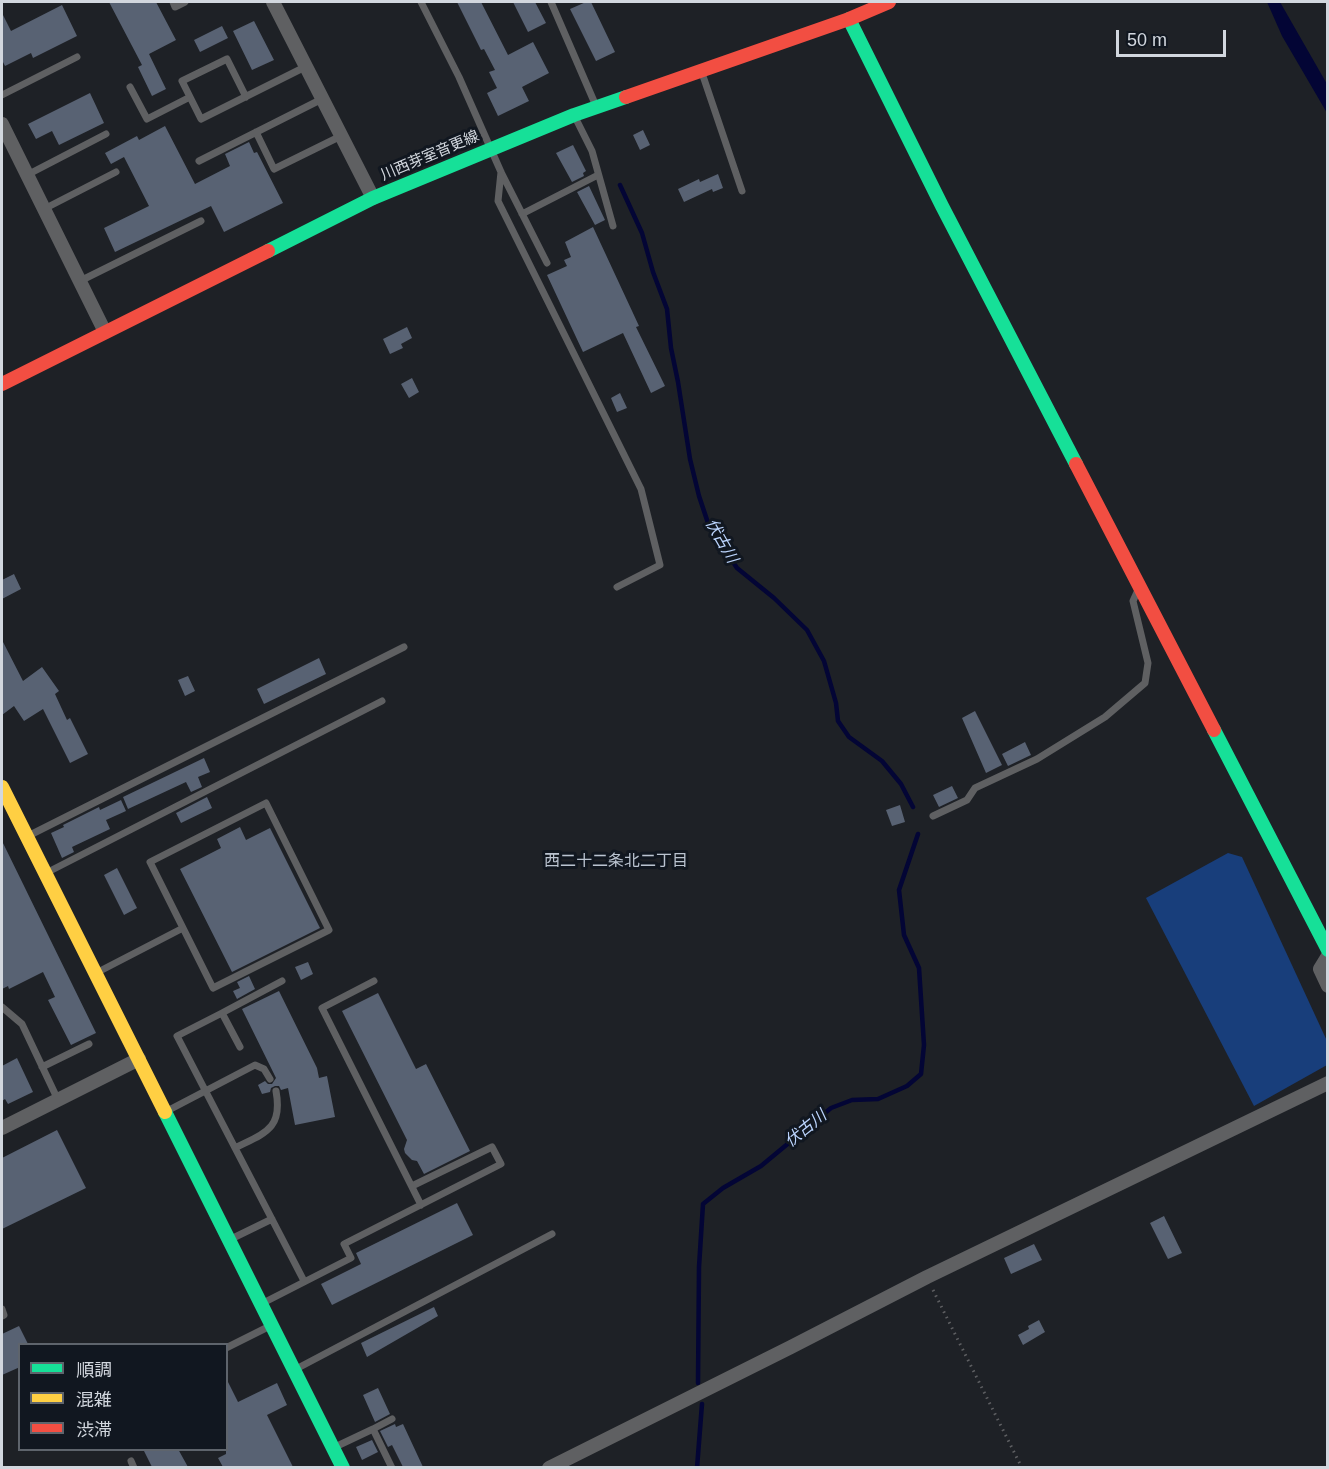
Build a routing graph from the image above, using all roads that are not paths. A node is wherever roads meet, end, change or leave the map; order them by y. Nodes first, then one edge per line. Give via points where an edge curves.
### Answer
1 (172, 2) edge
2 (185, 2) edge
3 (273, 2) edge
4 (421, 2) edge
5 (551, 2) edge
6 (889, 2) edge
7 (849, 19) junction
8 (76, 57) dead end
9 (305, 67) junction
10 (701, 70) junction
11 (130, 87) dead end
12 (2, 95) edge
13 (190, 97) junction
14 (246, 97) junction
15 (322, 99) junction
16 (596, 107) junction
17 (574, 115) junction
18 (2, 124) edge
19 (256, 132) junction
20 (106, 134) dead end
21 (341, 136) junction
22 (492, 148) junction
23 (199, 161) dead end
24 (116, 172) dead end
25 (501, 172) junction
26 (27, 175) junction
27 (598, 175) junction
28 (742, 191) dead end
29 (373, 198) junction
30 (44, 209) junction
31 (522, 214) junction
32 (201, 221) dead end
33 (613, 226) dead end
34 (547, 263) dead end
35 (80, 281) junction
36 (105, 332) junction
37 (2, 384) edge
38 (1140, 585) junction
39 (617, 587) dead end
40 (404, 647) dead end
41 (382, 701) dead end
42 (2, 787) edge
43 (933, 816) dead end
44 (26, 837) junction
45 (45, 873) junction
46 (183, 928) junction
47 (1328, 950) edge
48 (1328, 956) edge
49 (95, 974) junction
50 (282, 981) dead end
51 (374, 981) dead end
52 (1328, 986) edge
53 (2, 1007) edge
54 (222, 1012) junction
55 (89, 1044) dead end
56 (240, 1047) dead end
57 (139, 1059) junction
58 (42, 1067) junction
59 (270, 1079) dead end
60 (1328, 1083) edge
61 (206, 1091) junction
62 (276, 1091) dead end
63 (58, 1100) junction
64 (165, 1112) junction
65 (2, 1128) edge
66 (235, 1148) junction
67 (412, 1186) junction
68 (421, 1205) junction
69 (272, 1219) junction
70 (552, 1234) dead end
71 (229, 1240) junction
72 (304, 1281) junction
73 (261, 1304) junction
74 (2, 1309) edge
75 (2, 1316) edge
76 (272, 1325) junction
77 (228, 1347) edge
78 (294, 1370) junction
79 (392, 1419) dead end
80 (373, 1429) junction
81 (333, 1448) junction
82 (343, 1467) edge
83 (392, 1467) edge
84 (549, 1467) edge

1 - 2 lane via 175,7
3 - 9 street
4 - 22 lane
5 - 16 lane
6 - 7 street, 川西芽室音更線
7 - 10 street, 川西芽室音更線
7 - 38 street
8 - 12 lane
9 - 14 lane
9 - 15 street
10 - 16 street, 川西芽室音更線
10 - 28 lane
11 - 13 lane via 147,119
13 - 14 lane via 201,119
13 - 14 lane via 182,81 227,59
15 - 19 lane
15 - 21 street
16 - 17 street, 川西芽室音更線
17 - 22 street, 川西芽室音更線
17 - 27 lane via 592,151
18 - 26 street
19 - 21 lane via 274,169
19 - 23 lane
20 - 26 lane
21 - 29 street
22 - 25 lane
22 - 29 street, 川西芽室音更線
24 - 30 lane
25 - 31 lane
25 - 39 lane via 498,201 641,489 660,565
26 - 30 street
27 - 31 lane
27 - 33 lane
29 - 36 street, 川西芽室音更線
30 - 35 street
31 - 34 lane
32 - 35 lane
35 - 36 street
36 - 37 street, 川西芽室音更線
38 - 43 lane via 1133,601 1148,663 1145,683 1105,717 1037,759 975,788 967,800
38 - 47 street
40 - 44 lane
41 - 45 lane
42 - 44 street
44 - 45 street
45 - 49 street
46 - 46 lane via 150,862 266,804 329,930 213,988
46 - 49 lane
48 - 52 street via 1320,969
49 - 57 street
50 - 54 lane
51 - 67 lane via 322,1008
53 - 58 lane via 22,1024
54 - 56 lane
54 - 61 lane via 177,1036
55 - 58 lane
57 - 63 street
57 - 64 street
58 - 63 lane
59 - 61 lane via 255,1065
60 - 84 street via 927,1277
61 - 64 lane
61 - 66 lane
62 - 66 lane via 279,1107 275,1123
63 - 65 street
64 - 71 street
66 - 69 lane
67 - 68 lane
67 - 68 lane via 492,1147 501,1164
68 - 72 lane via 344,1244 351,1258
69 - 71 lane
69 - 72 lane
70 - 78 lane
71 - 73 street
72 - 73 lane
73 - 76 street
74 - 75 lane
76 - 77 lane
76 - 78 street
78 - 81 street
79 - 80 lane
80 - 81 lane
80 - 83 lane
81 - 82 street

